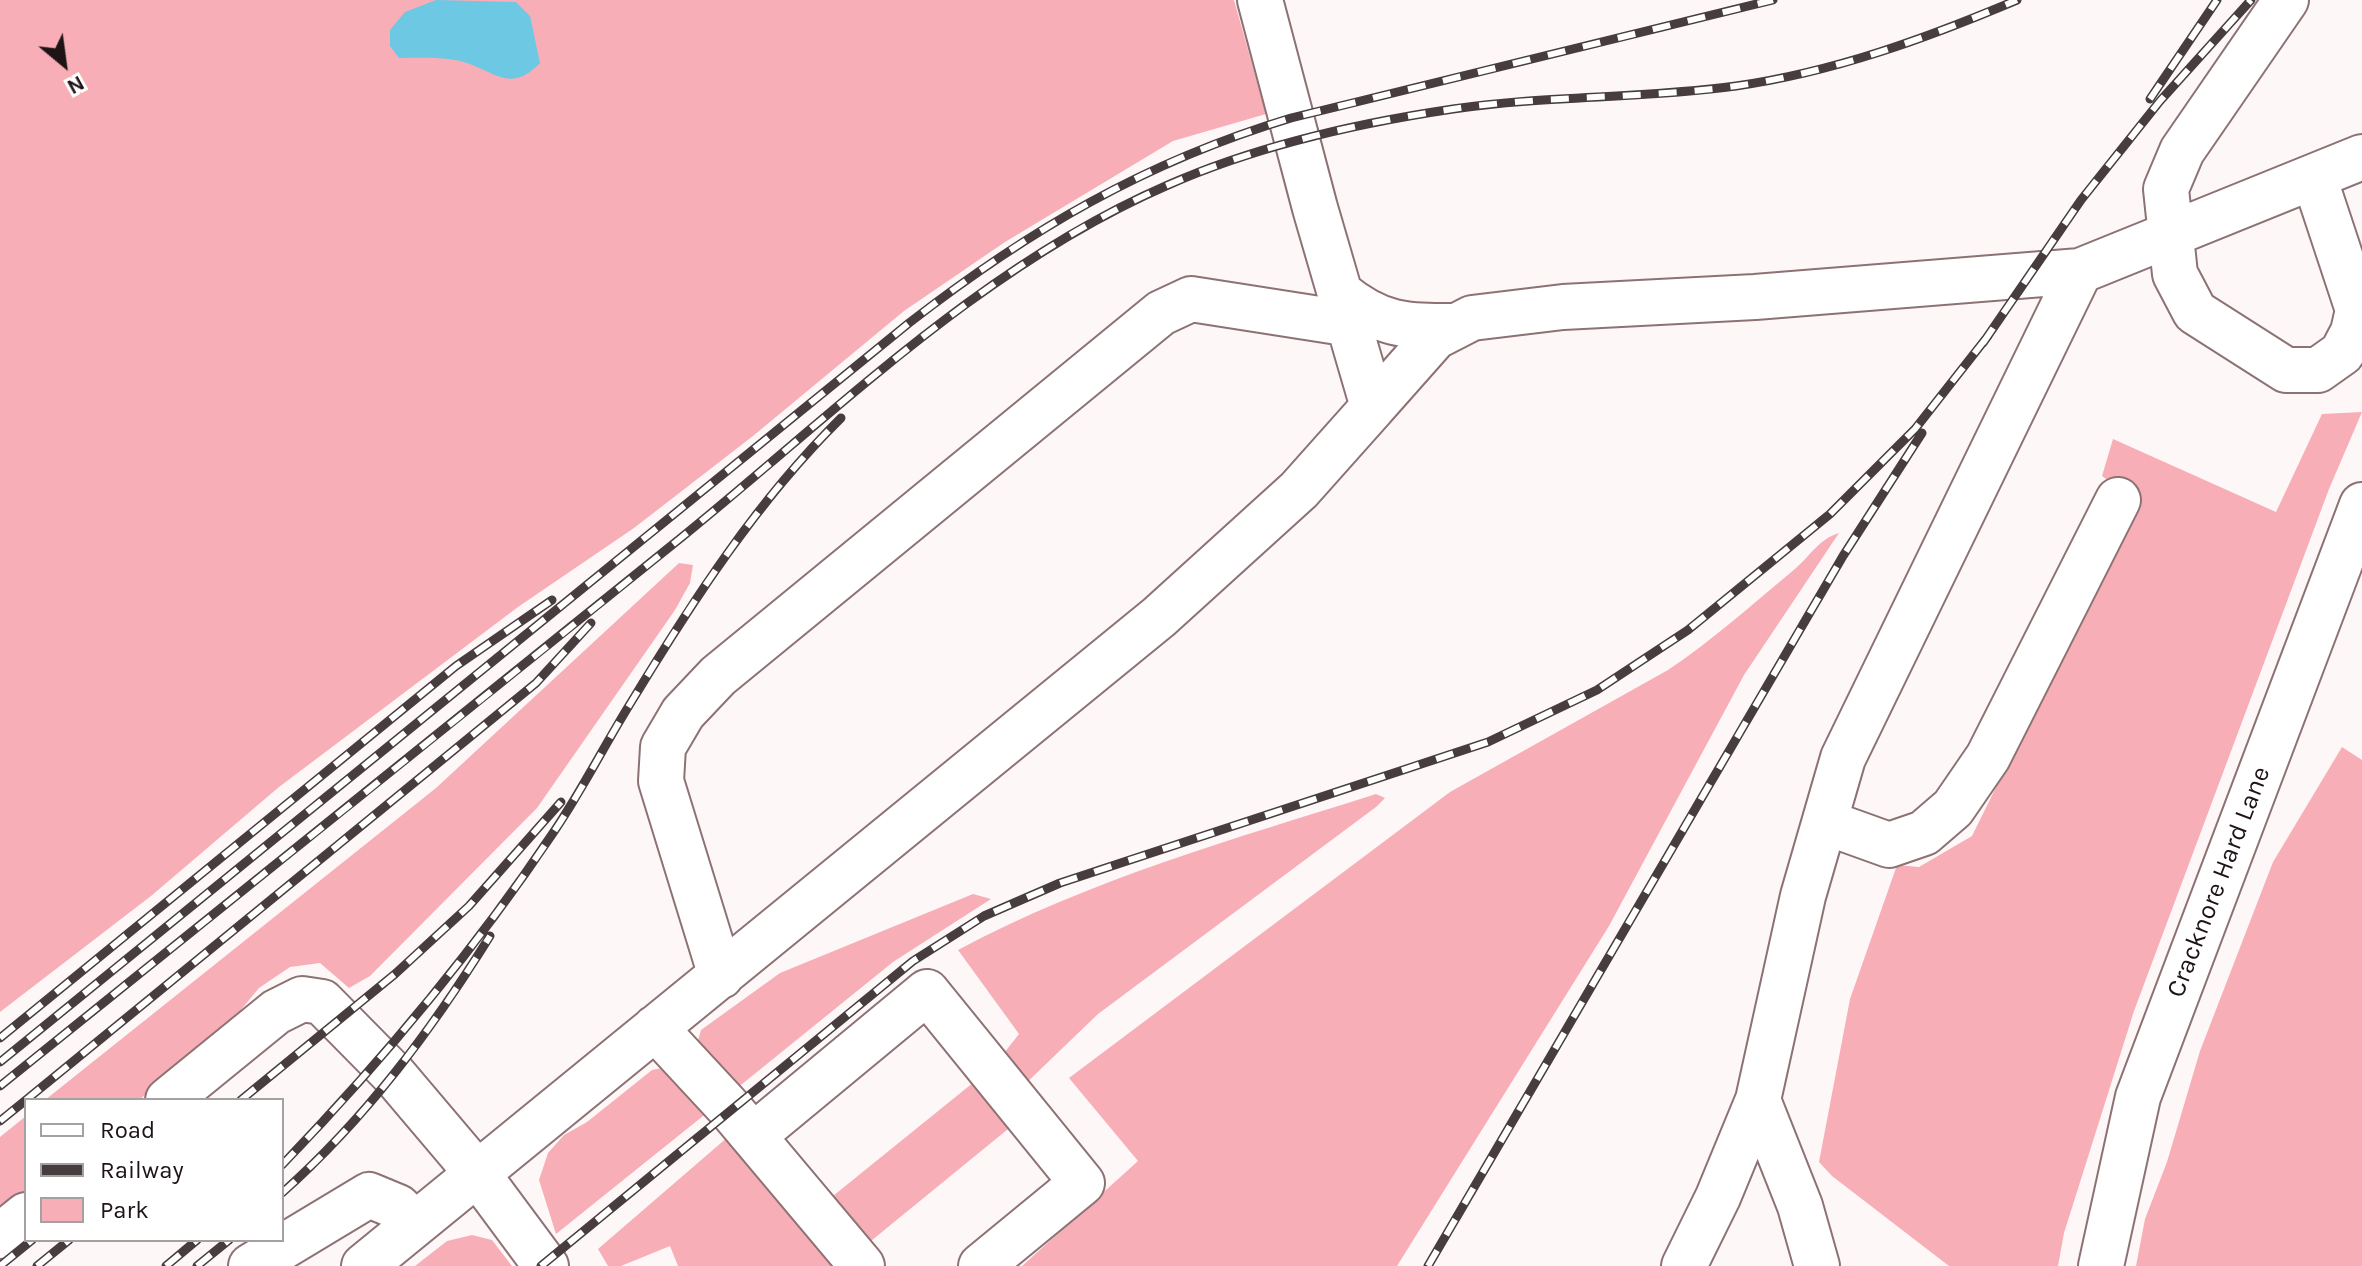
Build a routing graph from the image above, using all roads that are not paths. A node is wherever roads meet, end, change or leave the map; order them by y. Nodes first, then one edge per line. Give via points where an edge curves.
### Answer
1 (1260, 0) edge
2 (2286, 0) edge
3 (2362, 157) edge
4 (2314, 177) junction
5 (2168, 236) junction
6 (2080, 271) junction
7 (1345, 308) junction
8 (1454, 326) junction
9 (1373, 407) junction
10 (2118, 500) dead end
11 (2362, 505) edge
12 (1825, 822) junction
13 (721, 976) junction
14 (655, 1028) junction
15 (170, 1098) edge
16 (1758, 1100) junction
17 (753, 1136) junction
18 (477, 1173) junction
19 (24, 1217) edge
20 (415, 1224) junction
21 (0, 1236) edge
22 (251, 1266) edge
23 (364, 1266) edge
24 (546, 1266) edge
25 (862, 1266) edge
26 (981, 1266) edge
27 (1684, 1266) edge
28 (1817, 1266) edge
29 (2101, 1266) edge

1 - 7 lane
2 - 5 lane via 2182,151 2166,189
3 - 4 lane
4 - 5 lane
4 - 5 lane via 2358,310 2342,353 2318,370 2286,370 2195,312 2175,274
5 - 6 lane
6 - 8 lane via 1501,313
6 - 12 lane via 1843,758
7 - 8 lane via 1411,326
7 - 9 lane
7 - 13 lane via 1191,299 1161,313 718,676 683,713 663,747 661,781
8 - 9 lane via 1435,337
9 - 13 lane via 1299,490 1227,558
10 - 12 lane via 1988,757 1953,808 1924,833 1889,845
11 - 29 lane, Cracknore Hard Lane via 2138,1097
12 - 16 lane via 1803,896
13 - 14 lane
14 - 17 lane
14 - 18 lane
15 - 18 lane via 276,1012 302,999 322,1002 394,1075
16 - 27 lane
16 - 28 lane via 1800,1206
17 - 25 lane
17 - 26 lane via 927,992 1082,1183
18 - 20 lane
18 - 24 lane
19 - 21 lane
20 - 22 lane via 398,1207 369,1195
20 - 23 lane

